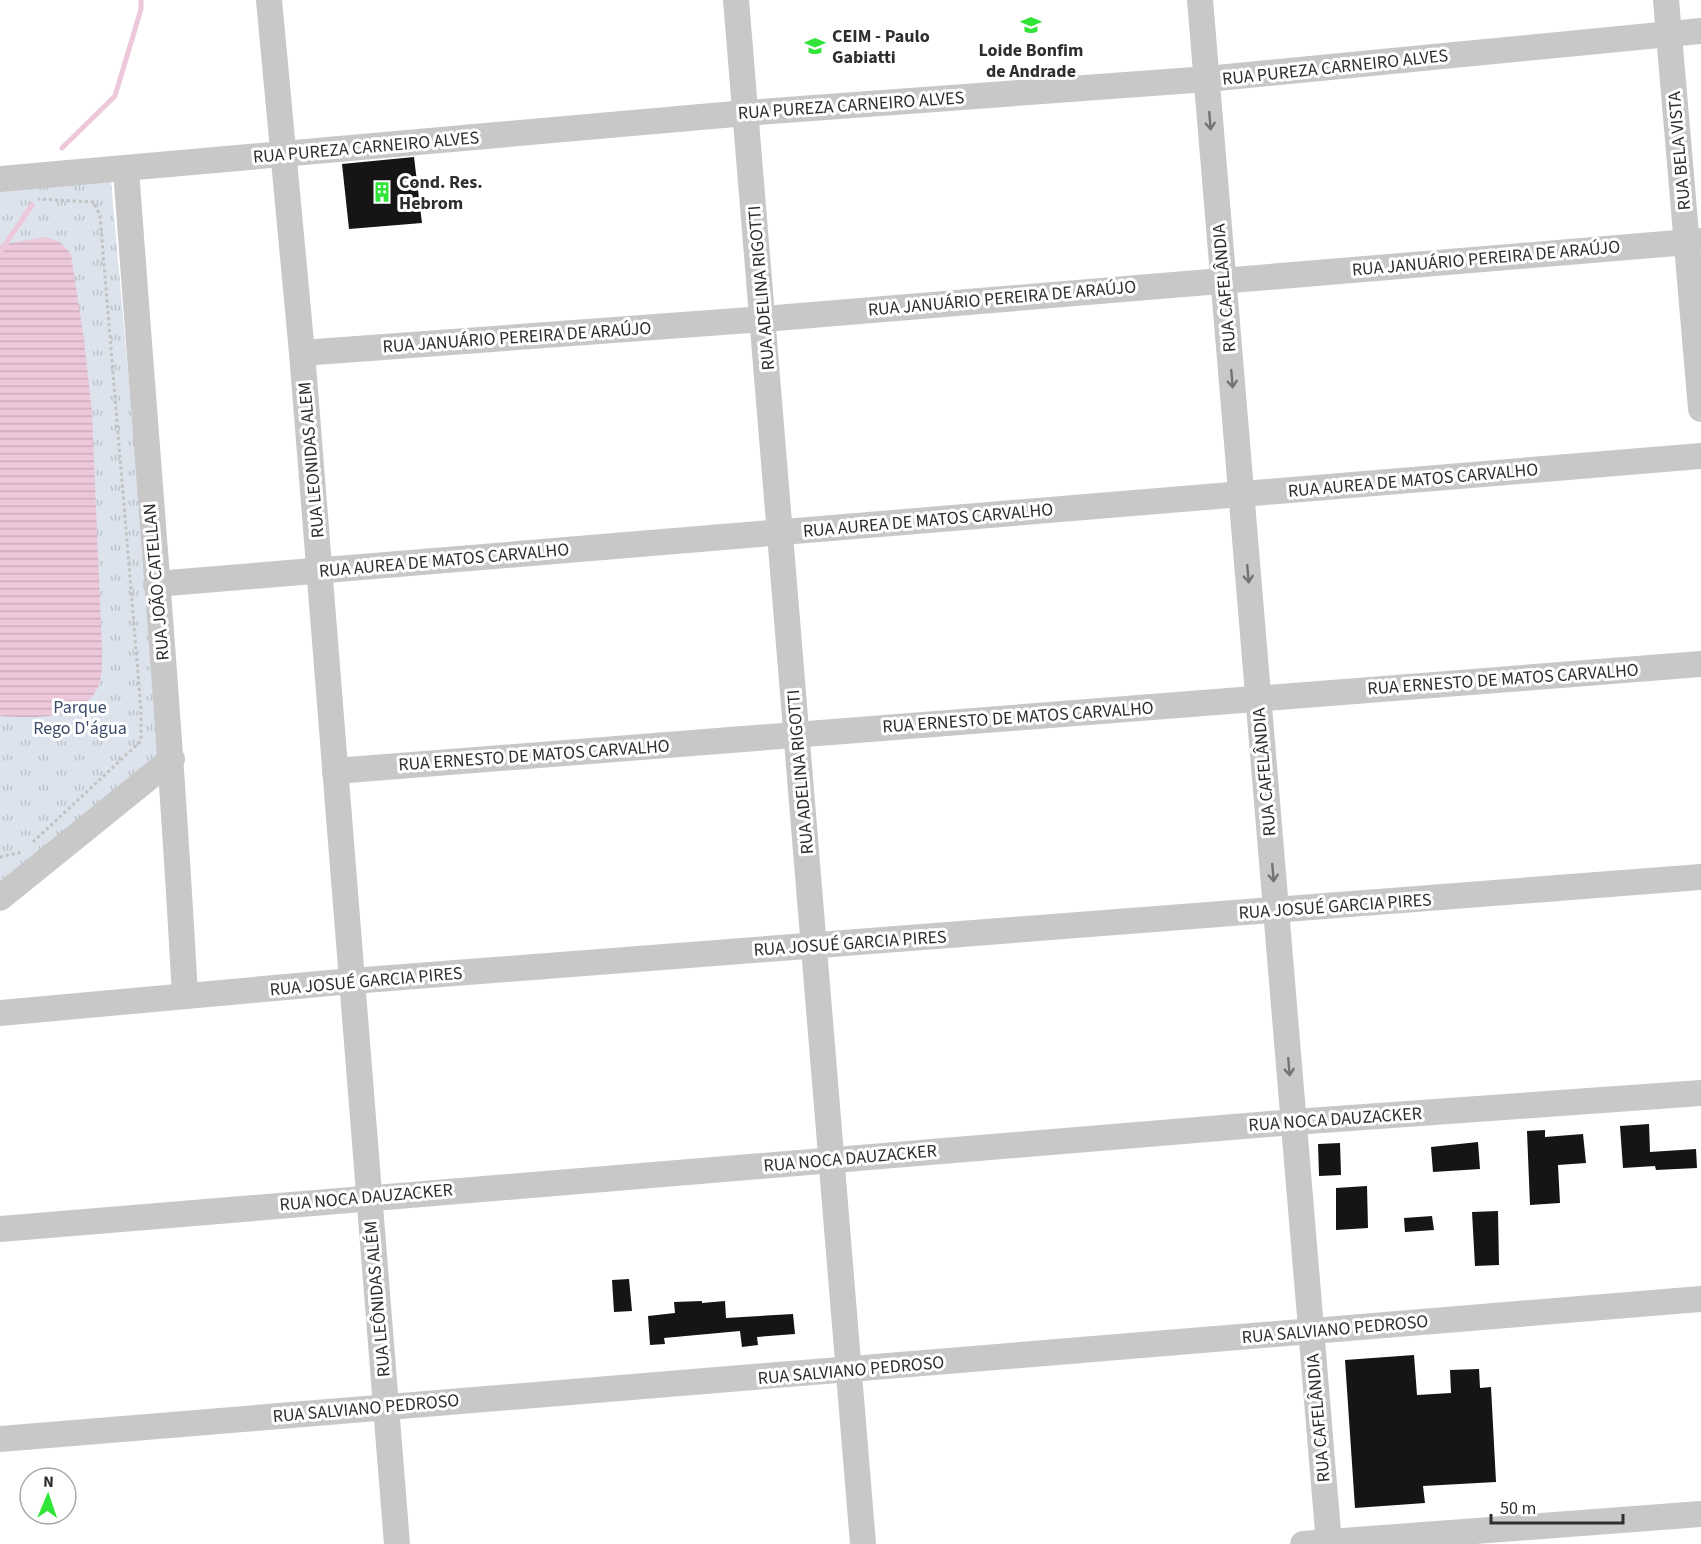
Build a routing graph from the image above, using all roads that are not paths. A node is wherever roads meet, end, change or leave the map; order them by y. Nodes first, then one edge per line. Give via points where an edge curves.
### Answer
1 (269, 0) edge
2 (736, 0) edge
3 (1200, 0) edge
4 (1666, 0) edge
5 (1701, 32) edge
6 (1670, 34) junction
7 (1207, 79) junction
8 (746, 113) junction
9 (282, 155) junction
10 (126, 169) junction
11 (0, 179) edge
12 (1694, 242) edge
13 (1223, 279) junction
14 (764, 319) junction
15 (302, 353) junction
16 (1701, 409) edge
17 (1701, 456) edge
18 (1241, 494) junction
19 (781, 532) junction
20 (319, 570) junction
21 (156, 584) junction
22 (1701, 664) edge
23 (1258, 698) junction
24 (797, 734) junction
25 (172, 759) junction
26 (335, 771) junction
27 (1701, 877) edge
28 (0, 898) edge
29 (1276, 911) junction
30 (814, 945) junction
31 (352, 981) junction
32 (185, 996) junction
33 (0, 1013) edge
34 (1701, 1093) edge
35 (1294, 1122) junction
36 (832, 1159) junction
37 (368, 1196) junction
38 (0, 1229) edge
39 (1701, 1299) edge
40 (1311, 1330) junction
41 (849, 1371) junction
42 (386, 1406) junction
43 (0, 1439) edge
44 (1701, 1514) edge
45 (1329, 1543) edge
46 (397, 1544) edge
47 (863, 1544) edge
48 (1303, 1544) edge

1 - 9 street
2 - 8 street, RUA ADELINA RIGOTTI
3 - 7 street, RUA CAFELÂNDIA
4 - 6 street, RUA BELA VISTA
5 - 6 street, RUA PUREZA CARNEIRO ALVES
6 - 7 street, RUA PUREZA CARNEIRO ALVES
6 - 12 street, RUA BELA VISTA
7 - 8 street, RUA PUREZA CARNEIRO ALVES
7 -> 13 street, RUA CAFELÂNDIA
8 - 9 street, RUA PUREZA CARNEIRO ALVES
8 - 14 street, RUA ADELINA RIGOTTI
9 - 10 street, RUA PUREZA CARNEIRO ALVES
9 - 15 street, RUA LEONIDAS ALEM
10 - 11 street, RUA PUREZA CARNEIRO ALVES
10 - 21 street, RUA JOÃO CATELLAN
12 - 13 street, RUA JANUÁRIO PEREIRA DE ARAÚJO
12 - 16 street, RUA BELA VISTA
13 - 14 street, RUA JANUÁRIO PEREIRA DE ARAÚJO
13 -> 18 street, RUA CAFELÂNDIA
14 - 15 street, RUA JANUÁRIO PEREIRA DE ARAÚJO
14 - 19 street, RUA ADELINA RIGOTTI
15 - 20 street, RUA LEONIDAS ALEM
17 - 18 street, RUA AUREA DE MATOS CARVALHO
18 - 19 street, RUA AUREA DE MATOS CARVALHO
18 -> 23 street, RUA CAFELÂNDIA
19 - 20 street, RUA AUREA DE MATOS CARVALHO
19 - 24 street, RUA ADELINA RIGOTTI
20 - 21 street, RUA AUREA DE MATOS CARVALHO
20 - 26 street, RUA LEONIDAS ALEM
21 - 25 street, RUA JOÃO CATELLAN
22 - 23 street, RUA ERNESTO DE MATOS CARVALHO
23 - 24 street, RUA ERNESTO DE MATOS CARVALHO
23 -> 29 street, RUA CAFELÂNDIA
24 - 26 street, RUA ERNESTO DE MATOS CARVALHO
24 - 30 street, RUA ADELINA RIGOTTI
25 - 28 street
25 - 32 street, RUA JOÃO CATELLAN
26 - 31 street, RUA LEONIDAS ALEM
27 - 29 street, RUA JOSUÉ GARCIA PIRES
29 - 30 street, RUA JOSUÉ GARCIA PIRES
29 -> 35 street, RUA CAFELÂNDIA
30 - 31 street, RUA JOSUÉ GARCIA PIRES
30 - 36 street, RUA ADELINA RIGOTTI
31 - 32 street, RUA JOSUÉ GARCIA PIRES
31 - 37 street, RUA LEÔNIDAS ALÉM
32 - 33 street, RUA JOSUÉ GARCIA PIRES
34 - 35 street, RUA NOCA DAUZACKER
35 - 36 street, RUA NOCA DAUZACKER
35 - 40 street, RUA CAFELÂNDIA
36 - 37 street, RUA NOCA DAUZACKER
36 - 41 street, RUA ADELINA RIGOTTI
37 - 38 street, RUA NOCA DAUZACKER
37 - 42 street, RUA LEÔNIDAS ALÉM
39 - 40 street, RUA SALVIANO PEDROSO
40 - 41 street, RUA SALVIANO PEDROSO
40 - 45 street, RUA CAFELÂNDIA
41 - 42 street, RUA SALVIANO PEDROSO
41 - 47 street, RUA ADELINA RIGOTTI
42 - 43 street, RUA SALVIANO PEDROSO
42 - 46 street, RUA LEÔNIDAS ALÉM
44 - 45 street
45 - 48 street

